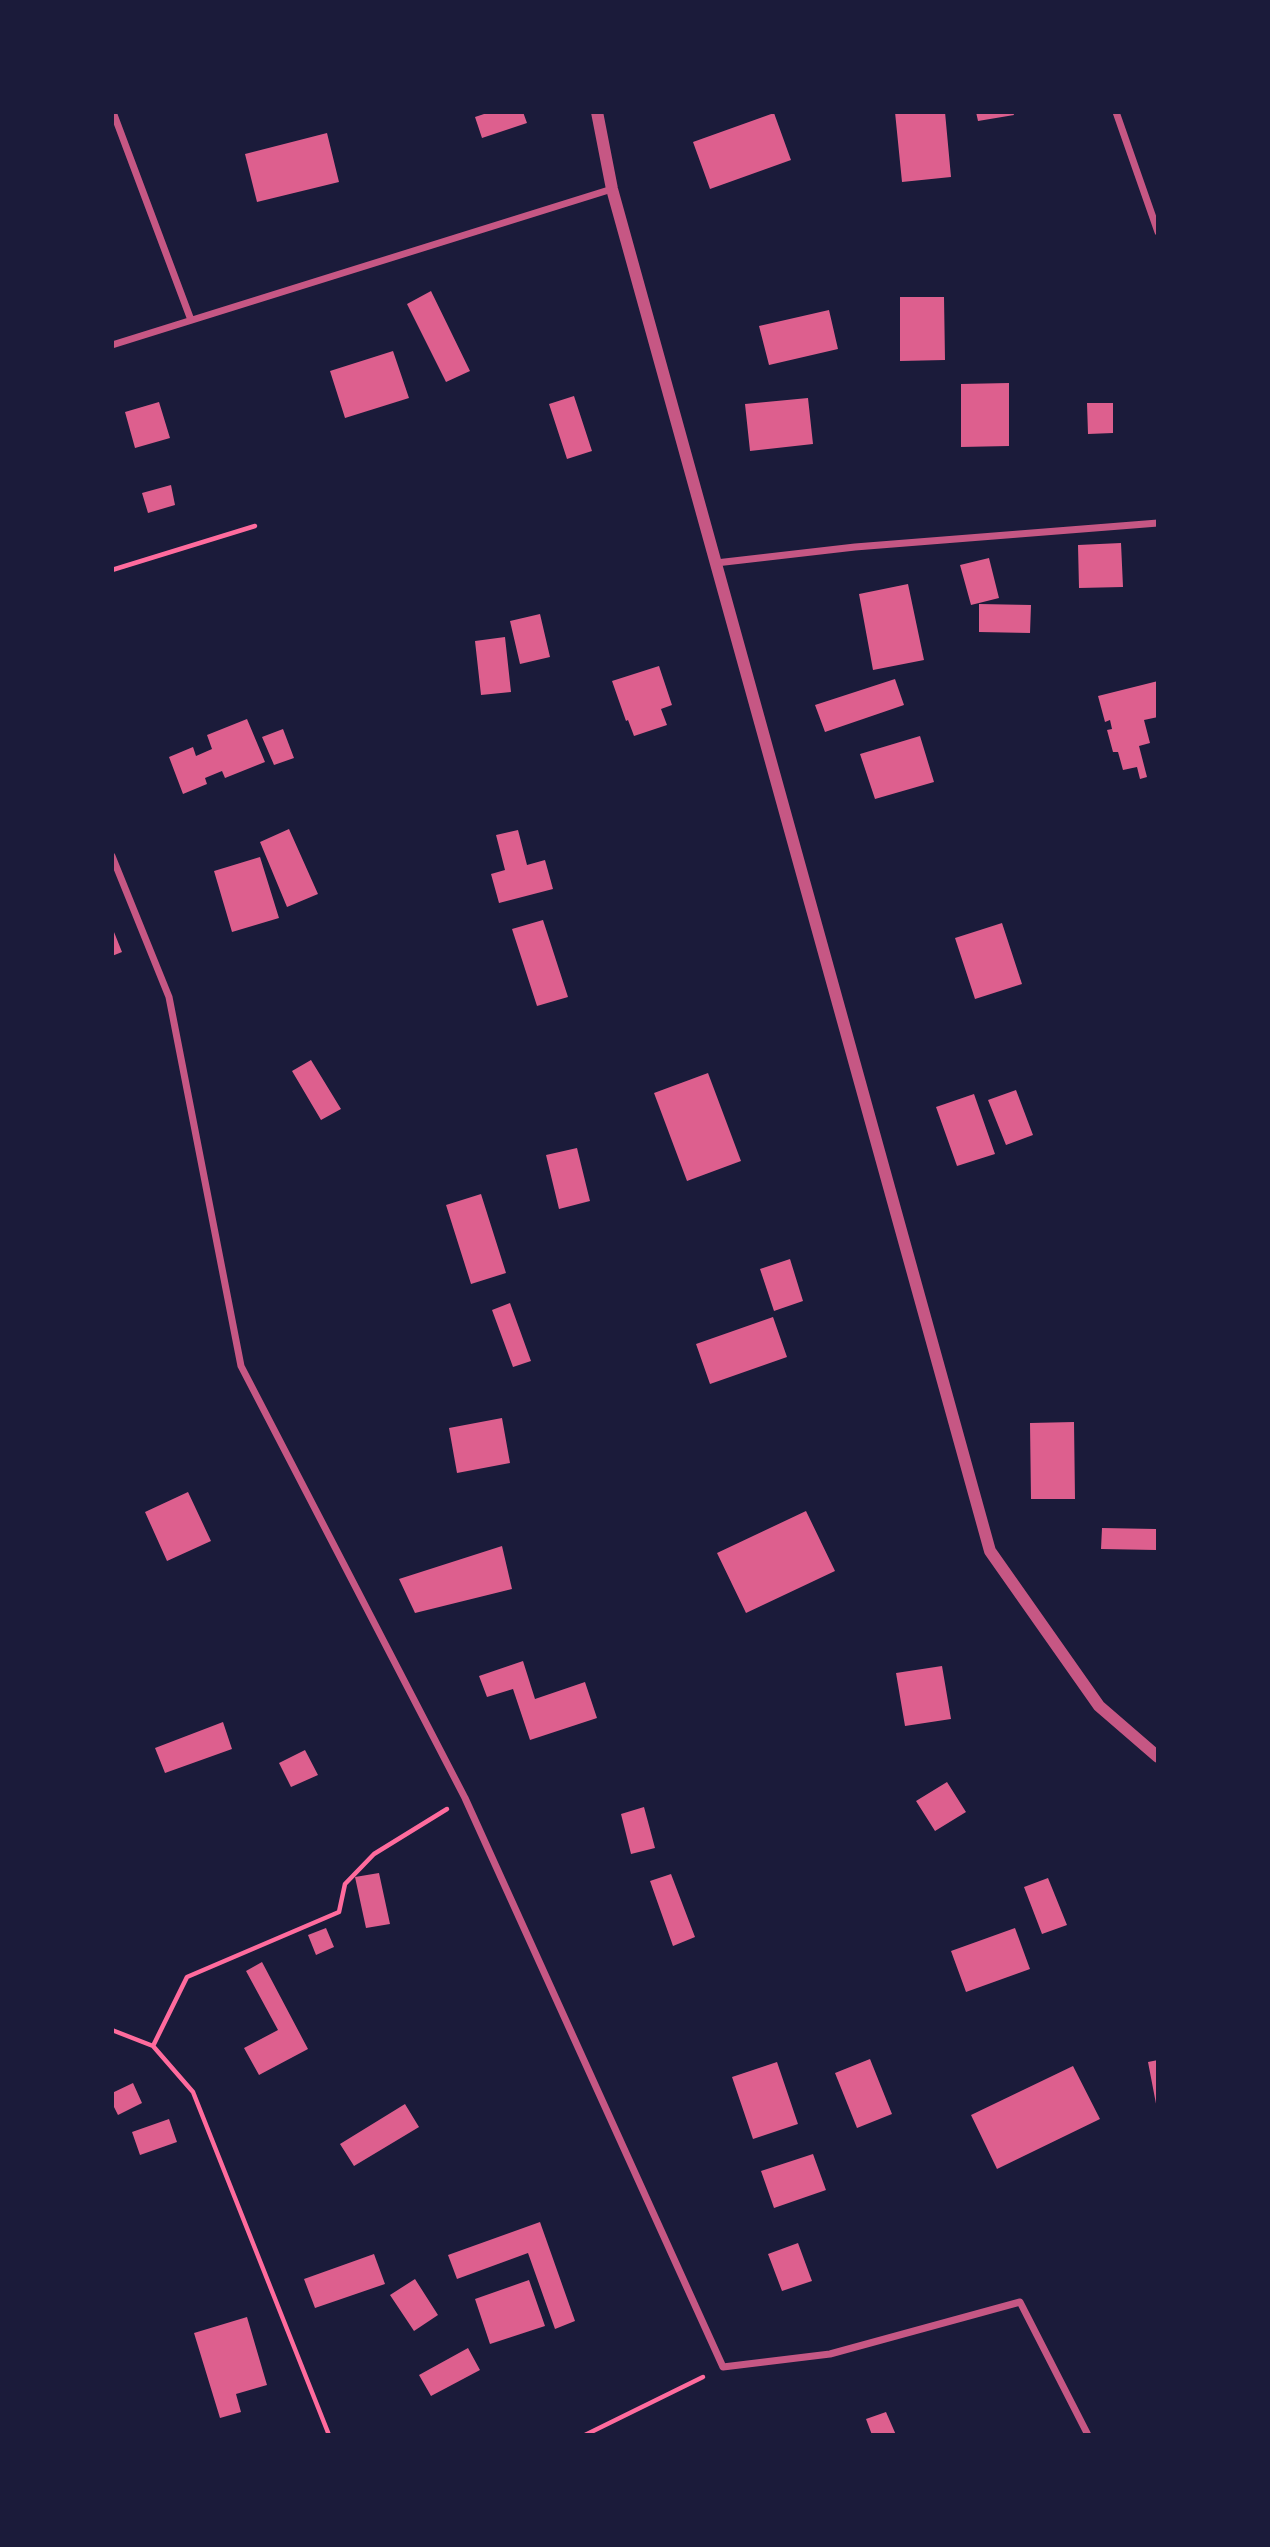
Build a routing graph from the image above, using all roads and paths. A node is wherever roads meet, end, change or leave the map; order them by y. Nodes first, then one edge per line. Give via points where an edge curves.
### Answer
1 (113, 112) edge
2 (597, 112) edge
3 (1116, 112) edge
4 (612, 189) junction
5 (1158, 232) edge
6 (191, 320) junction
7 (112, 345) edge
8 (1158, 523) edge
9 (256, 526) dead end
10 (716, 563) junction
11 (112, 570) edge
12 (112, 856) edge
13 (1158, 1758) edge
14 (465, 1798) junction
15 (112, 2030) edge
16 (153, 2046) junction
17 (723, 2367) junction
18 (330, 2435) edge
19 (585, 2435) edge
20 (1088, 2435) edge

1 - 6 street
2 - 4 street
3 - 5 street
4 - 6 street
4 - 10 street
6 - 7 street
8 - 10 street
9 - 11 path
10 - 13 street via 990,1552 1099,1706
12 - 14 street via 169,997 241,1366
14 - 16 path via 374,1854 345,1884 339,1912 187,1977
14 - 17 street
15 - 16 path
16 - 18 path via 193,2092
17 - 19 path
17 - 20 street via 830,2354 1020,2302

